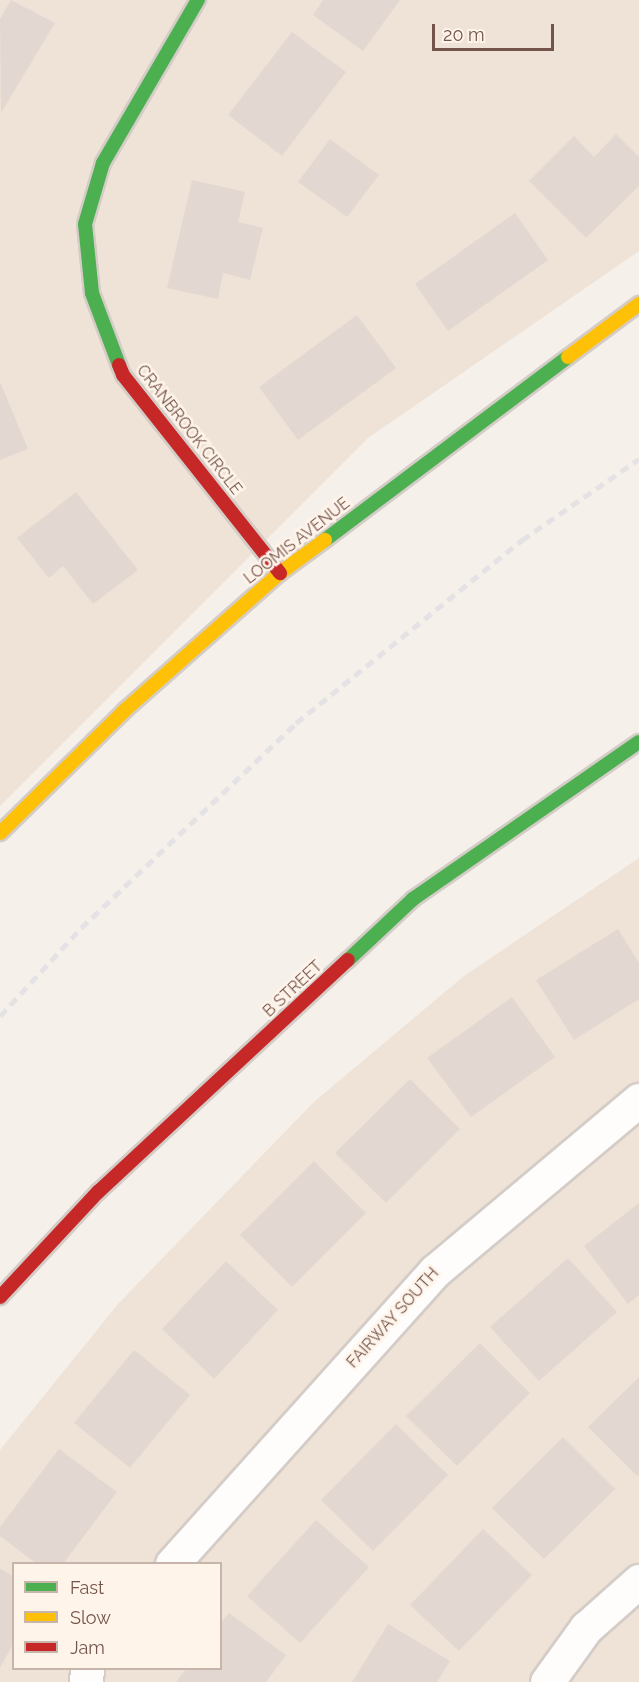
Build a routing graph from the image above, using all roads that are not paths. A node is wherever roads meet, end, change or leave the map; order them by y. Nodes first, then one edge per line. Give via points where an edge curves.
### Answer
1 (198, 0) edge
2 (639, 304) edge
3 (280, 573) junction
4 (639, 742) edge
5 (0, 833) edge
6 (639, 1100) edge
7 (0, 1297) edge
8 (173, 1562) edge
9 (639, 1581) edge
10 (547, 1682) edge

1 - 3 street, CRANBROOK CIRCLE via 104,163 85,224 92,293 123,375
2 - 3 street, LOOMIS AVENUE
3 - 5 street, LOOMIS AVENUE via 125,710
4 - 7 street, B STREET via 413,899 98,1192
6 - 8 street, FAIRWAY SOUTH via 435,1270
9 - 10 street via 586,1628

